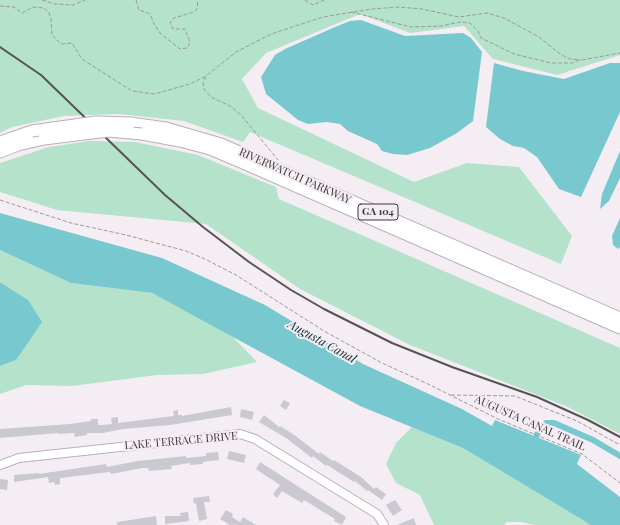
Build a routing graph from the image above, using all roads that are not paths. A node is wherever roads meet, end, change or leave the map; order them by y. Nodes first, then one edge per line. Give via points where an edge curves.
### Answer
1 (0, 142) edge
2 (0, 152) edge
3 (620, 318) edge
4 (620, 328) edge
5 (0, 465) edge
6 (384, 525) edge

1 - 3 main road, RIVERWATCH PARKWAY / GA 104, bridge via 32,131 96,122 166,128 228,147
2 - 4 main road, RIVERWATCH PARKWAY / GA 104, bridge via 44,139 108,131 180,141 230,157
5 - 6 street, LAKE TERRACE DRIVE via 19,458 240,434 255,439 377,514

